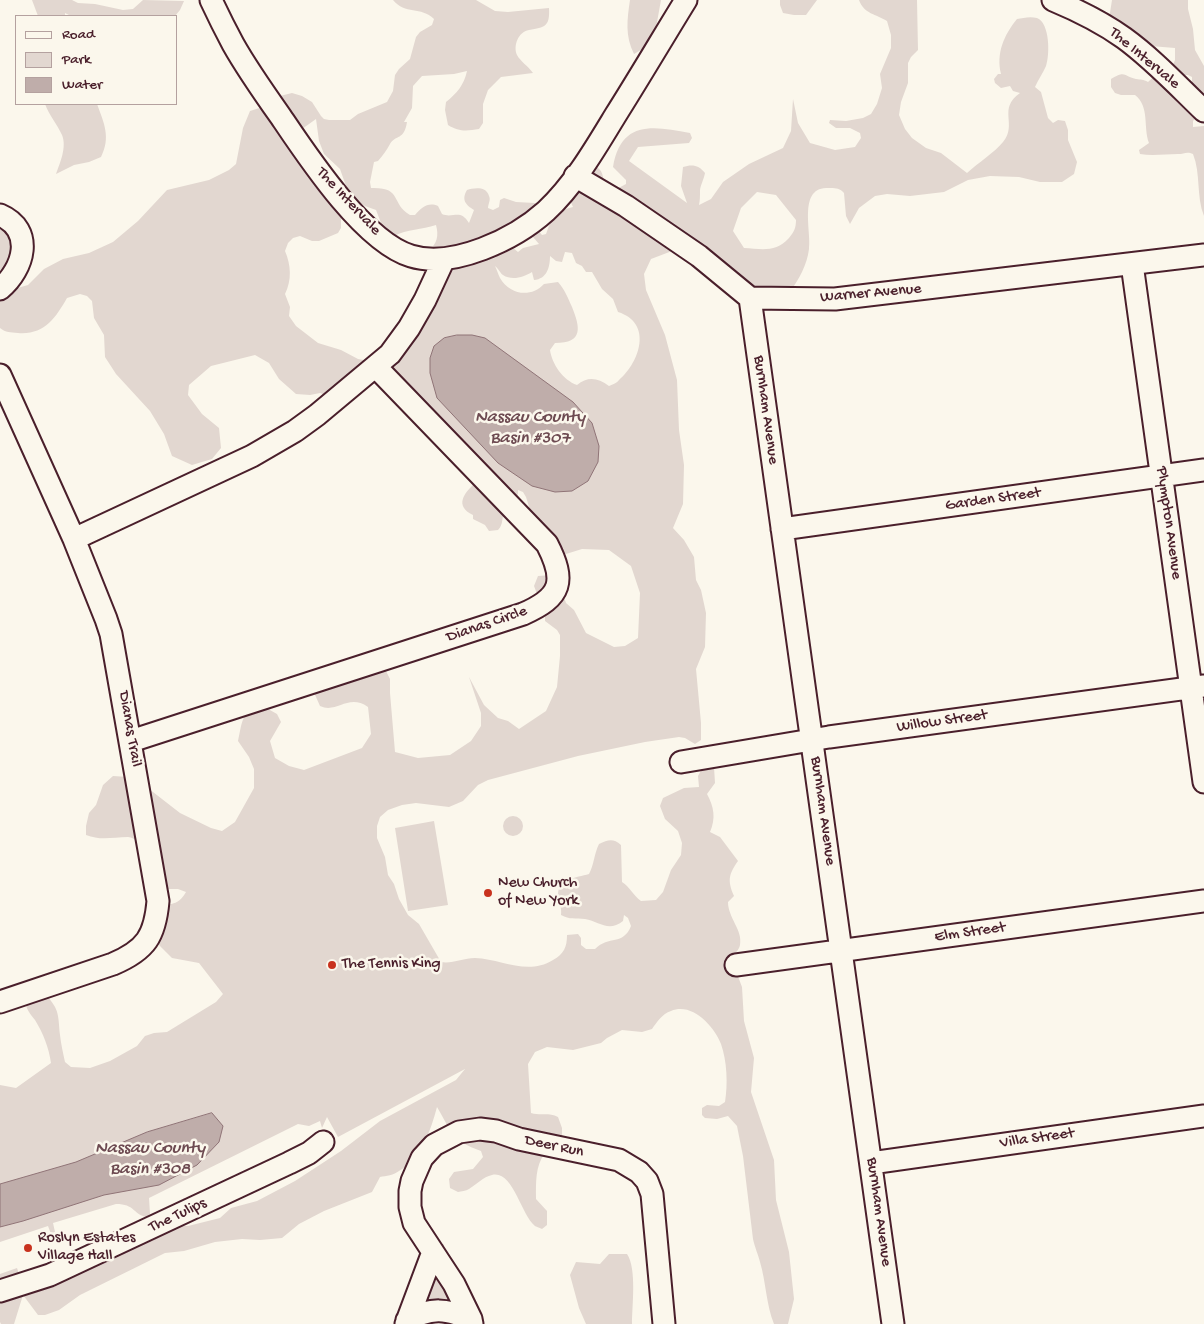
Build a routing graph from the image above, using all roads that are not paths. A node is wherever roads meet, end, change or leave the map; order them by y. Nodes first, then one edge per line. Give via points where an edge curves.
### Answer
1 (211, 0) edge
2 (686, 0) edge
3 (1053, 0) edge
4 (1204, 110) edge
5 (575, 176) junction
6 (0, 215) edge
7 (1204, 255) edge
8 (444, 259) junction
9 (1132, 264) junction
10 (0, 289) edge
11 (750, 298) junction
12 (376, 367) junction
13 (0, 375) edge
14 (1204, 470) edge
15 (1161, 476) junction
16 (782, 529) junction
17 (74, 539) junction
18 (1197, 686) edge
19 (812, 740) junction
20 (131, 741) junction
21 (681, 762) dead end
22 (1204, 782) edge
23 (1204, 902) edge
24 (841, 951) junction
25 (736, 965) dead end
26 (0, 1002) edge
27 (1204, 1116) edge
28 (323, 1142) dead end
29 (871, 1163) junction
30 (432, 1252) junction
31 (0, 1292) edge
32 (407, 1322) edge
33 (472, 1322) edge
34 (664, 1324) edge
35 (893, 1324) edge

1 - 8 street, The Intervale via 254,78 317,169 352,210 390,245 410,256
2 - 5 street, The Intervale
3 - 4 street, The Intervale via 1123,38
5 - 8 street, The Intervale via 545,212 510,236 474,252
5 - 11 street via 699,256
6 - 10 street via 11,221 22,242 18,268
7 - 9 street, Warner Avenue
8 - 12 street via 409,328
9 - 11 street, Warner Avenue via 835,299
9 - 15 street, Plympton Avenue
11 - 16 street, Burnham Avenue
12 - 17 street via 318,415 264,450
12 - 20 street, Dianas Circle via 547,544 558,568 555,592 546,602 524,614
13 - 17 street, Dianas Trail
14 - 15 street, Garden Street
15 - 16 street, Garden Street
15 - 18 street, Plympton Avenue
16 - 19 street, Burnham Avenue
17 - 20 street, Dianas Trail via 111,634
18 - 19 street, Willow Street
18 - 22 street, Plympton Avenue
19 - 21 street, Willow Street
19 - 24 street, Burnham Avenue
20 - 26 street, Dianas Trail via 158,901 153,932 137,951 118,962
23 - 24 street, Elm Street
24 - 25 street, Elm Street
24 - 29 street, Burnham Avenue
27 - 29 street, Villa Street
28 - 31 street, The Tulips via 289,1163 120,1243 50,1275
29 - 35 street, Burnham Avenue
30 - 32 street
30 - 33 street, Deer Run via 454,1284
30 - 34 street, Deer Run via 414,1223 410,1207 412,1181 422,1158 434,1145 459,1132 496,1131 519,1139 619,1160 640,1172 652,1194
32 - 33 street via 423,1312 444,1310

